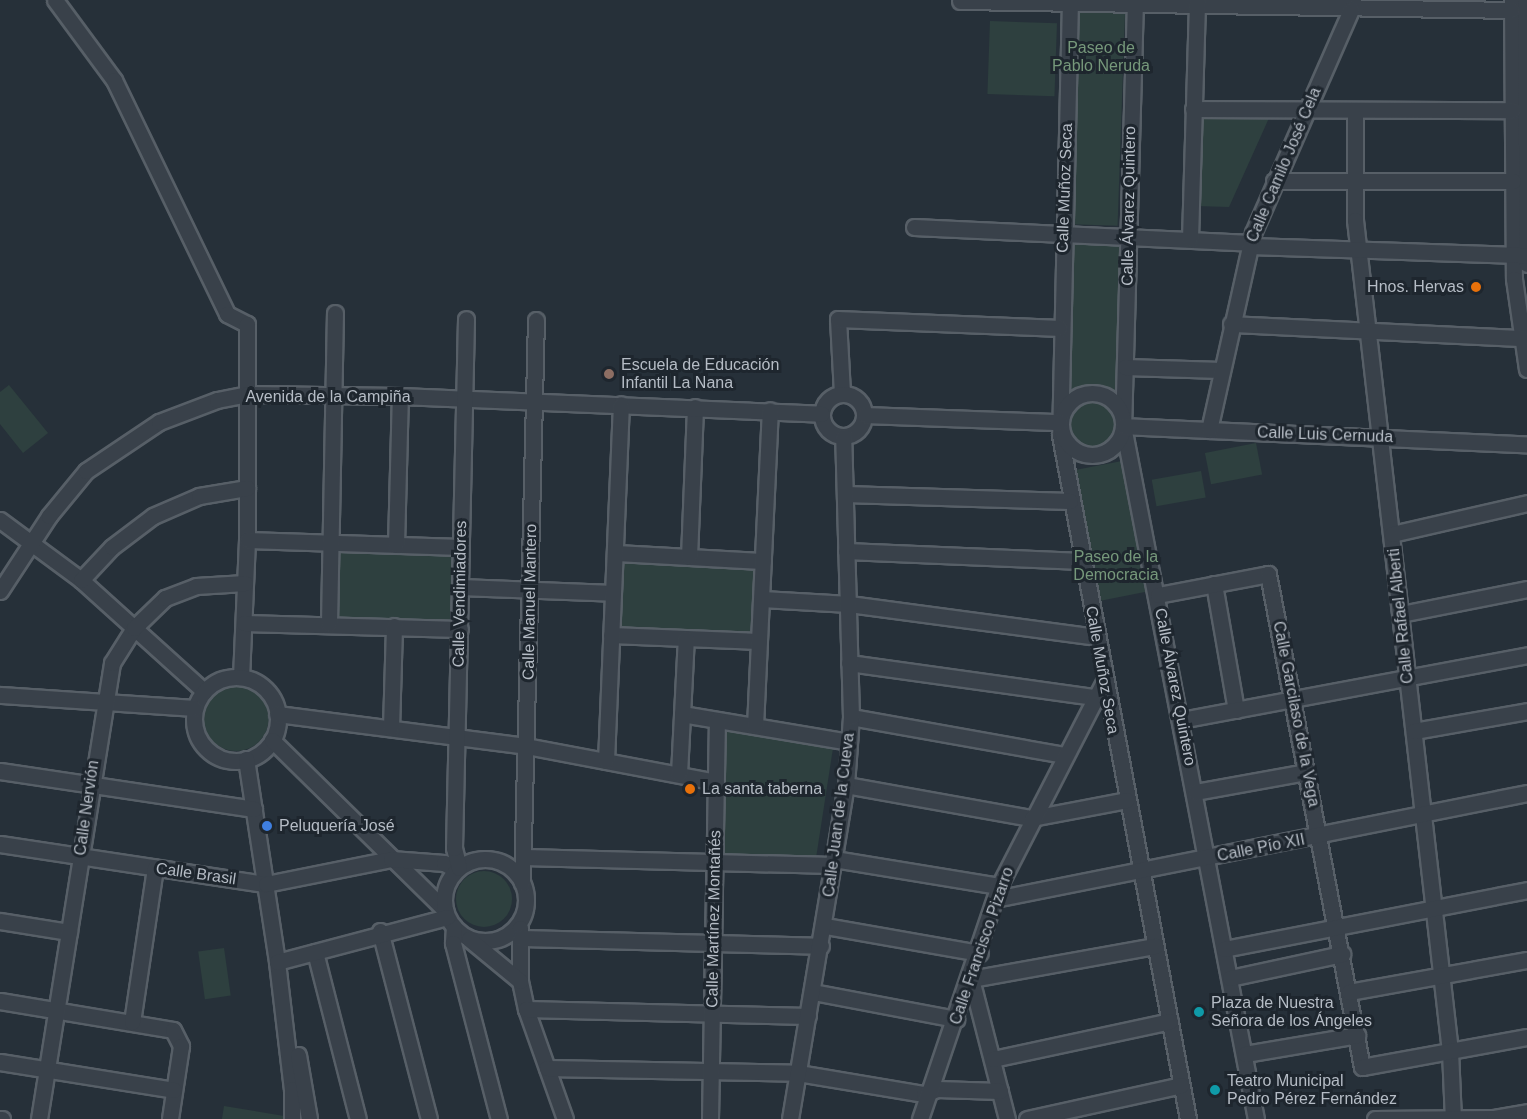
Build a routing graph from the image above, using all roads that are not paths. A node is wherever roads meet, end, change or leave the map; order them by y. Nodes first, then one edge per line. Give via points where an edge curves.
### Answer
1 (55, 0) edge
2 (1525, 0) edge
3 (960, 1) edge
4 (1070, 2) edge
5 (1135, 3) edge
6 (1197, 3) edge
7 (1424, 5) edge
8 (1512, 5) edge
9 (1352, 10) junction
10 (1522, 109) edge
11 (1194, 110) junction
12 (1305, 112) junction
13 (1355, 112) junction
14 (1355, 180) junction
15 (1274, 181) junction
16 (1513, 181) junction
17 (914, 227) dead end
18 (1526, 231) edge
19 (1064, 234) junction
20 (1128, 236) junction
21 (1190, 239) junction
22 (1250, 244) junction
23 (1358, 250) junction
24 (1522, 258) edge
25 (335, 313) dead end
26 (466, 319) dead end
27 (536, 320) dead end
28 (1231, 324) junction
29 (1060, 328) junction
30 (1369, 332) junction
31 (1522, 338) junction
32 (1125, 367) junction
33 (1527, 369) edge
34 (1221, 370) junction
35 (842, 393) junction
36 (248, 394) junction
37 (333, 396) junction
38 (400, 396) junction
39 (465, 399) junction
40 (534, 401) junction
41 (621, 404) junction
42 (695, 407) junction
43 (770, 410) junction
44 (822, 414) junction
45 (865, 415) junction
46 (1060, 422) junction
47 (1123, 426) junction
48 (1209, 430) junction
49 (843, 436) junction
50 (1381, 437) junction
51 (1527, 444) edge
52 (247, 488) junction
53 (845, 494) junction
54 (1070, 501) junction
55 (1527, 503) edge
56 (0, 520) edge
57 (1392, 534) junction
58 (32, 540) junction
59 (247, 540) junction
60 (330, 542) junction
61 (396, 545) junction
62 (461, 547) junction
63 (846, 551) junction
64 (615, 553) junction
65 (689, 557) junction
66 (763, 561) junction
67 (1082, 561) junction
68 (81, 580) junction
69 (245, 583) junction
70 (1214, 585) junction
71 (460, 587) junction
72 (1527, 589) edge
73 (530, 590) junction
74 (0, 591) edge
75 (613, 593) junction
76 (1158, 596) junction
77 (762, 599) junction
78 (849, 604) junction
79 (1401, 614) junction
80 (244, 622) junction
81 (329, 624) junction
82 (394, 626) junction
83 (134, 628) junction
84 (460, 629) junction
85 (611, 635) junction
86 (1096, 637) junction
87 (686, 638) junction
88 (759, 641) junction
89 (1527, 655) edge
90 (849, 663) junction
91 (241, 677) junction
92 (1408, 678) junction
93 (1104, 682) junction
94 (204, 691) junction
95 (0, 695) edge
96 (1095, 697) junction
97 (1292, 701) junction
98 (103, 702) junction
99 (195, 708) junction
100 (1236, 710) junction
101 (1527, 711) edge
102 (278, 714) junction
103 (682, 714) junction
104 (851, 717) junction
105 (717, 720) junction
106 (1181, 720) junction
107 (755, 726) junction
108 (391, 728) junction
109 (1414, 731) junction
110 (457, 736) junction
111 (272, 740) junction
112 (849, 742) junction
113 (526, 746) junction
114 (1064, 755) junction
115 (246, 759) junction
116 (606, 760) junction
117 (0, 771) edge
118 (1306, 772) junction
119 (680, 774) junction
120 (716, 782) junction
121 (846, 785) junction
122 (90, 786) junction
123 (1195, 792) junction
124 (1527, 793) edge
125 (1126, 800) junction
126 (254, 809) junction
127 (1423, 814) junction
128 (1032, 818) junction
129 (1320, 836) junction
130 (0, 844) edge
131 (524, 857) junction
132 (81, 858) junction
133 (392, 859) junction
134 (1207, 859) junction
135 (715, 862) junction
136 (834, 862) junction
137 (155, 868) junction
138 (458, 869) junction
139 (1141, 872) junction
140 (522, 883) junction
141 (266, 884) junction
142 (1527, 890) edge
143 (997, 893) junction
144 (1432, 907) junction
145 (520, 920) junction
146 (0, 921) edge
147 (453, 922) junction
148 (825, 926) junction
149 (1335, 926) junction
150 (69, 932) junction
151 (380, 932) junction
152 (520, 938) junction
153 (713, 944) junction
154 (821, 946) junction
155 (1155, 946) junction
156 (1224, 949) junction
157 (315, 952) junction
158 (980, 952) junction
159 (1342, 954) junction
160 (1527, 960) edge
161 (278, 966) junction
162 (1441, 975) junction
163 (1230, 978) junction
164 (971, 979) junction
165 (520, 981) junction
166 (813, 992) junction
167 (1349, 992) junction
168 (0, 1001) edge
169 (526, 1009) junction
170 (57, 1010) junction
171 (712, 1013) junction
172 (808, 1016) junction
173 (956, 1018) junction
174 (1170, 1021) junction
175 (132, 1022) junction
176 (1357, 1035) junction
177 (1527, 1037) edge
178 (1450, 1051) junction
179 (1245, 1054) junction
180 (993, 1059) junction
181 (0, 1062) edge
182 (547, 1068) junction
183 (47, 1070) junction
184 (710, 1072) junction
185 (798, 1073) junction
186 (1181, 1085) junction
187 (174, 1090) junction
188 (1000, 1091) junction
189 (931, 1092) junction
190 (1527, 1112) edge
191 (39, 1119) edge
192 (170, 1119) edge
193 (292, 1119) edge
194 (309, 1119) edge
195 (358, 1119) edge
196 (429, 1119) edge
197 (499, 1119) edge
198 (565, 1119) edge
199 (710, 1119) edge
200 (790, 1119) edge
201 (920, 1119) edge
202 (1007, 1119) edge
203 (1027, 1119) edge
204 (1188, 1119) edge
205 (1256, 1119) edge
206 (1375, 1119) edge
207 (1453, 1119) edge
208 (1494, 1119) edge

1 - 36 street via 114,80 227,314 248,324
2 - 10 street
3 - 4 street
4 - 5 street
4 - 19 street, Calle Muñoz Seca
5 - 6 street
5 - 20 street, Calle Álvarez Quintero
6 - 9 street
6 - 11 street
7 - 8 street
7 - 9 street
8 - 10 street
9 - 12 street, Calle Camilo José Cela
10 - 13 street
10 - 16 street
10 - 18 street
11 - 12 street
11 - 21 street
12 - 13 street
12 - 15 street, Calle Camilo José Cela
13 - 14 street, Calle Rafael Alberti
14 - 15 street
14 - 16 street
14 - 23 street, Calle Rafael Alberti
15 - 22 street, Calle Camilo José Cela
16 - 24 street
17 - 19 street
18 - 24 street
19 - 20 street
19 - 29 street, Calle Muñoz Seca
20 - 21 street
20 - 32 street, Calle Álvarez Quintero
21 - 22 street
22 - 23 street
22 - 28 street, Calle Camilo José Cela
23 - 24 street
23 - 30 street, Calle Rafael Alberti
24 - 31 street
25 - 37 street
26 - 39 street, Calle Vendimiadores
27 - 40 street, Calle Manuel Mantero
28 - 30 street
28 - 34 street, Calle Camilo José Cela
29 - 35 street via 838,319
29 - 46 street, Calle Muñoz Seca
30 - 31 street
30 - 50 street, Calle Rafael Alberti
31 - 33 street
32 - 34 street
32 - 47 street, Calle Álvarez Quintero
34 - 48 street, Calle Camilo José Cela
35 - 44 street via 830,397
35 - 45 street via 855,397
36 - 37 street, Avenida de la Campiña
36 - 52 street
36 - 58 street, Avenida de la Campiña via 183,410 135,435 86,471
37 - 38 street, Avenida de la Campiña
37 - 60 street
38 - 39 street, Avenida de la Campiña
38 - 61 street
39 - 40 street, Avenida de la Campiña
39 - 62 street, Calle Vendimiadores
40 - 41 street, Avenida de la Campiña
40 - 73 street, Calle Manuel Mantero
41 - 42 street, Avenida de la Campiña
41 - 64 street
42 - 43 street, Avenida de la Campiña
42 - 65 street
43 - 44 street, Avenida de la Campiña
43 - 66 street
44 - 49 street via 825,427
45 - 46 street
45 - 49 street via 856,432
46 - 47 street via 1071,401 1092,393 1114,402
46 - 47 street via 1070,447 1089,456 1113,447
46 - 54 street, Calle Muñoz Seca
47 - 48 street, Calle Luis Cernuda
47 - 76 street, Calle Álvarez Quintero
48 - 50 street, Calle Luis Cernuda
49 - 53 street, Calle Juan de la Cueva
50 - 51 street, Calle Luis Cernuda
50 - 57 street, Calle Rafael Alberti
52 - 59 street
52 - 68 street via 199,496 153,516 112,547
53 - 54 street
53 - 63 street, Calle Juan de la Cueva
54 - 67 street, Calle Muñoz Seca
55 - 57 street
56 - 58 street
57 - 79 street, Calle Rafael Alberti
58 - 68 street
58 - 74 street, Avenida de la Campiña
59 - 60 street
59 - 69 street
60 - 61 street
60 - 81 street
61 - 62 street
62 - 71 street, Calle Vendimiadores
63 - 67 street
63 - 78 street, Calle Juan de la Cueva
64 - 65 street
64 - 75 street
65 - 66 street
66 - 77 street
67 - 86 street, Calle Muñoz Seca
68 - 83 street
69 - 80 street
69 - 83 street, Calle Nervión via 196,586 181,591 165,598
70 - 76 street
70 - 97 street, Calle Garcilaso de la Vega via 1268,574
70 - 100 street
71 - 73 street
71 - 84 street, Calle Vendimiadores
72 - 79 street
73 - 75 street
73 - 113 street, Calle Manuel Mantero
75 - 85 street
76 - 106 street, Calle Álvarez Quintero
77 - 78 street
77 - 88 street
78 - 86 street
78 - 90 street, Calle Juan de la Cueva
79 - 92 street, Calle Rafael Alberti
80 - 81 street
80 - 91 street
81 - 82 street
82 - 84 street
82 - 108 street
83 - 94 street
83 - 98 street, Calle Nervión via 112,663
84 - 110 street, Calle Vendimiadores
85 - 87 street
85 - 116 street
86 - 93 street, Calle Muñoz Seca
87 - 88 street
87 - 103 street
88 - 107 street
89 - 92 street
90 - 96 street
90 - 104 street, Calle Juan de la Cueva
91 - 94 street via 222,679
91 - 102 street via 266,689
92 - 97 street
92 - 109 street, Calle Rafael Alberti
93 - 96 street, Calle Francisco Pizarro
93 - 125 street, Calle Muñoz Seca
94 - 99 street
95 - 98 street
96 - 114 street, Calle Francisco Pizarro
97 - 100 street
97 - 118 street, Calle Garcilaso de la Vega
98 - 99 street
98 - 122 street, Calle Nervión
99 - 115 street via 195,729 205,747 225,759
100 - 106 street
101 - 109 street
102 - 108 street
102 - 111 street
103 - 105 street
103 - 119 street
104 - 112 street, Calle Juan de la Cueva
104 - 114 street
105 - 107 street
105 - 120 street, Calle Martínez Montañés
106 - 123 street, Calle Álvarez Quintero
107 - 112 street
108 - 110 street
109 - 127 street, Calle Rafael Alberti
110 - 113 street
110 - 138 street, Calle Vendimiadores via 454,848
111 - 115 street via 261,753
111 - 133 street
112 - 121 street, Calle Juan de la Cueva
113 - 116 street
113 - 131 street, Calle Manuel Mantero
114 - 128 street, Calle Francisco Pizarro
115 - 126 street
116 - 119 street
117 - 122 street
118 - 123 street
118 - 129 street, Calle Garcilaso de la Vega
119 - 120 street
120 - 135 street, Calle Martínez Montañés
121 - 128 street
121 - 136 street, Calle Juan de la Cueva
122 - 126 street
122 - 132 street, Calle Nervión
123 - 134 street, Calle Álvarez Quintero
124 - 127 street, Calle Pío XII
125 - 128 street
125 - 139 street, Calle Muñoz Seca
126 - 141 street
127 - 129 street, Calle Pío XII
127 - 144 street, Calle Rafael Alberti
128 - 143 street, Calle Francisco Pizarro
129 - 134 street, Calle Pío XII
129 - 149 street, Calle Garcilaso de la Vega
130 - 132 street, Calle Brasil
131 - 135 street, Calle Pío XII
131 - 140 street, Calle Manuel Mantero
132 - 137 street, Calle Brasil
132 - 150 street, Calle Nervión
133 - 138 street, Calle Brasil via 444,863
133 - 141 street, Calle Brasil
133 - 147 street
134 - 139 street, Calle Pío XII
134 - 156 street, Calle Álvarez Quintero
135 - 136 street, Calle Pío XII
135 - 153 street, Calle Martínez Montañés
136 - 143 street, Calle Pío XII
136 - 148 street, Calle Juan de la Cueva
137 - 141 street, Calle Brasil
137 - 175 street
138 - 140 street via 477,860 496,861 510,867
138 - 147 street via 445,889
139 - 143 street, Calle Pío XII
139 - 155 street, Calle Muñoz Seca
140 - 145 street via 525,904
141 - 161 street
142 - 144 street
143 - 158 street, Calle Francisco Pizarro
144 - 149 street
144 - 162 street, Calle Rafael Alberti
145 - 147 street via 510,932 496,939
145 - 152 street
146 - 150 street
147 - 151 street
147 - 165 street
147 - 197 street via 453,944
148 - 154 street, Calle Juan de la Cueva
148 - 158 street
149 - 156 street
149 - 159 street, Calle Garcilaso de la Vega
150 - 170 street, Calle Nervión
151 - 157 street
151 - 196 street
152 - 153 street
152 - 165 street
153 - 154 street
153 - 171 street, Calle Martínez Montañés
154 - 166 street, Calle Juan de la Cueva
155 - 164 street
155 - 174 street, Calle Muñoz Seca
156 - 163 street, Calle Álvarez Quintero
157 - 161 street
157 - 195 street
158 - 164 street, Calle Francisco Pizarro
159 - 163 street
159 - 167 street, Calle Garcilaso de la Vega
160 - 162 street
161 - 193 street
161 - 194 street via 287,989
162 - 167 street
162 - 178 street, Calle Rafael Alberti
163 - 179 street, Calle Álvarez Quintero
164 - 173 street, Calle Francisco Pizarro
164 - 180 street
165 - 169 street
166 - 172 street, Calle Juan de la Cueva
166 - 173 street
167 - 176 street, Calle Garcilaso de la Vega
168 - 170 street
169 - 171 street
169 - 182 street
170 - 175 street
170 - 183 street, Calle Nervión
171 - 172 street
171 - 184 street, Calle Martínez Montañés
172 - 185 street, Calle Juan de la Cueva
173 - 189 street, Calle Francisco Pizarro
174 - 180 street
174 - 186 street, Calle Muñoz Seca
175 - 187 street via 173,1030 181,1046
176 - 178 street, Calle Garcilaso de la Vega via 1362,1067
176 - 179 street
177 - 178 street
178 - 207 street, Calle Rafael Alberti
179 - 205 street, Calle Álvarez Quintero
180 - 188 street
181 - 183 street
182 - 184 street
182 - 198 street
183 - 187 street
183 - 191 street, Calle Nervión
184 - 185 street
184 - 199 street, Calle Martínez Montañés
185 - 189 street
185 - 200 street, Calle Juan de la Cueva
186 - 203 street
186 - 204 street, Calle Muñoz Seca
187 - 192 street
188 - 189 street
188 - 202 street
189 - 201 street, Calle Francisco Pizarro
190 - 208 street
206 - 207 street
207 - 208 street

